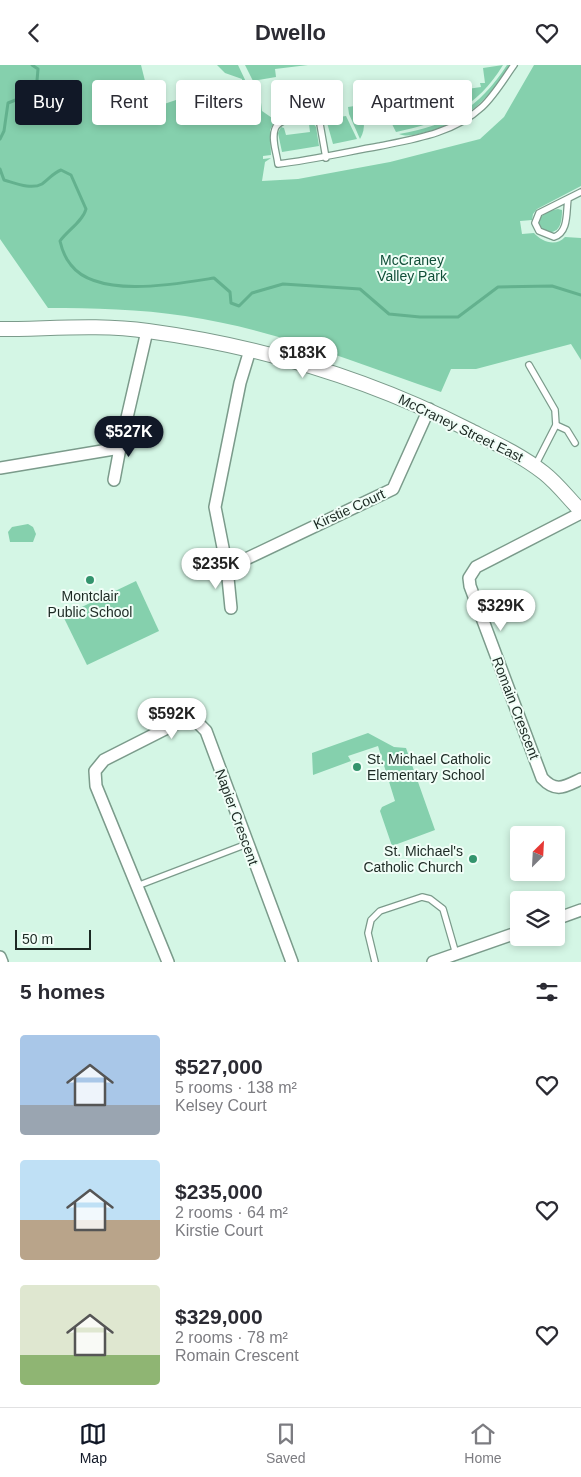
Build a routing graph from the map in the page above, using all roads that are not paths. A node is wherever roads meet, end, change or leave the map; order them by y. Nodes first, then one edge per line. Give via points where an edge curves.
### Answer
1 (514, 65) edge
2 (326, 158) junction
3 (581, 192) edge
4 (568, 199) junction
5 (0, 329) edge
6 (147, 331) junction
7 (250, 349) junction
8 (529, 365) dead end
9 (429, 409) junction
10 (556, 425) junction
11 (575, 443) dead end
12 (120, 448) junction
13 (535, 466) junction
14 (0, 468) edge
15 (114, 480) dead end
16 (581, 512) edge
17 (227, 568) junction
18 (231, 608) dead end
19 (581, 779) edge
20 (247, 844) junction
21 (137, 886) junction
22 (581, 910) edge
23 (565, 916) edge
24 (510, 935) edge
25 (0, 957) edge
26 (451, 958) edge
27 (2, 962) edge
28 (168, 962) edge
29 (292, 962) edge
30 (375, 962) edge
31 (433, 962) edge

1 - 2 lane via 483,107 450,128 412,141
2 - 2 lane via 278,164 274,139 276,125 280,121 313,117 320,124
3 - 4 lane
4 - 4 lane via 539,213 535,223 539,231 554,237 561,233 565,226
5 - 6 street, McCraney Street East via 114,328
6 - 7 street, McCraney Street East
6 - 12 street
7 - 9 street, McCraney Street East via 322,370
7 - 17 street via 215,507
8 - 10 lane via 554,410
9 - 13 street, McCraney Street East
9 - 17 street, Kirstie Court via 393,489
10 - 11 lane via 567,430
10 - 13 lane
12 - 14 street
12 - 15 street
13 - 16 street, McCraney Street East
16 - 19 street, Romain Crescent via 476,567 469,578 542,777 550,786 561,788
17 - 18 street
20 - 21 lane
20 - 21 street, Napier Crescent via 206,731 196,721 181,721 104,760 95,771 96,786
20 - 29 street, Napier Crescent
21 - 28 street, Napier Crescent
22 - 23 street
24 - 26 street
25 - 27 street
26 - 30 lane via 443,909 422,897 380,911 371,920 368,933
26 - 31 street

